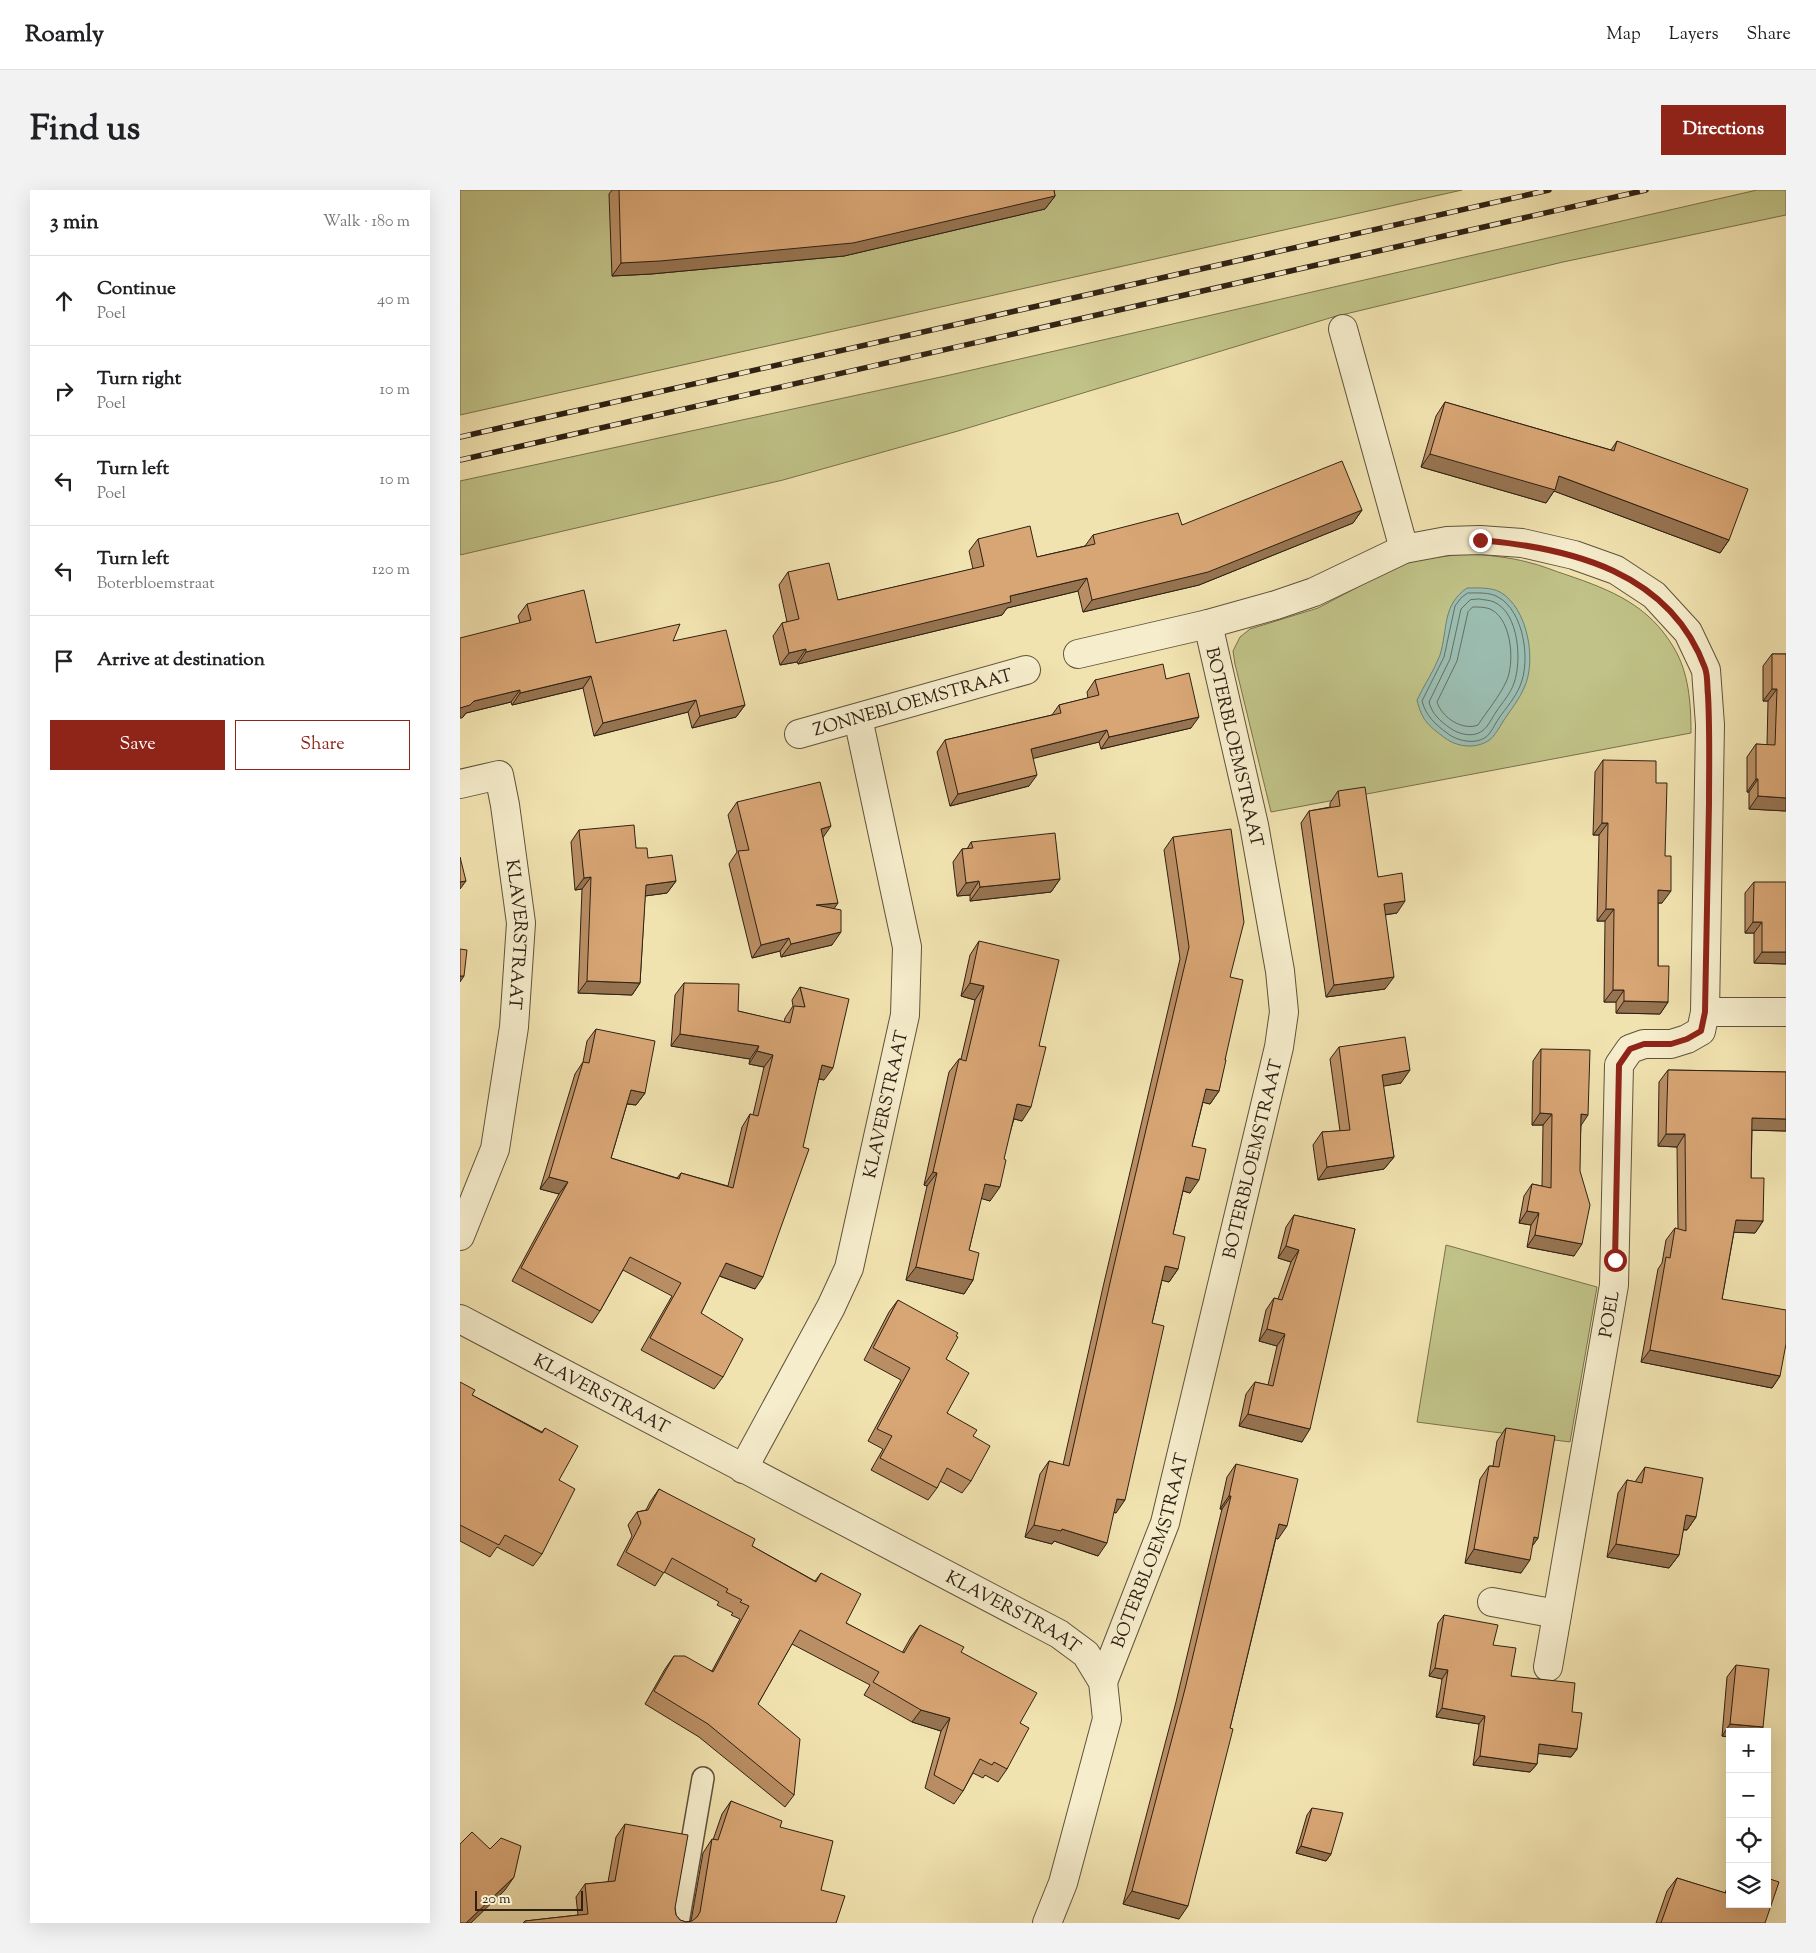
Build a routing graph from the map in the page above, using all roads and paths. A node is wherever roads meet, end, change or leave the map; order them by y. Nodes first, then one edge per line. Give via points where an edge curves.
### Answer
1 (1342, 329) dead end
2 (1404, 549) junction
3 (1208, 624) junction
4 (1078, 654) dead end
5 (1026, 670) dead end
6 (858, 718) junction
7 (799, 734) dead end
8 (460, 784) edge
9 (1705, 1012) junction
10 (1786, 1012) edge
11 (460, 1236) edge
12 (460, 1319) edge
13 (743, 1469) junction
14 (1492, 1602) dead end
15 (1557, 1614) junction
16 (1548, 1668) dead end
17 (1103, 1682) junction
18 (702, 1778) dead end
19 (678, 1923) edge
20 (1047, 1923) edge

1 - 2 street
2 - 3 street, BOTERBLOEMSTRAAT via 1314,592
2 - 9 street, BOTERBLOEMSTRAAT via 1447,541 1480,540 1522,543 1574,555 1616,570 1654,595 1688,632 1706,670 1710,725
3 - 4 street, BOTERBLOEMSTRAAT
3 - 17 street, BOTERBLOEMSTRAAT via 1254,825 1280,971 1284,1012 1279,1047 1165,1523
5 - 6 street, ZONNEBLOEMSTRAAT
6 - 7 street, ZONNEBLOEMSTRAAT
6 - 13 street, KLAVERSTRAAT via 907,948 906,1015 849,1268
8 - 11 street, KLAVERSTRAAT via 499,775 521,923 514,1027 495,1149
9 - 10 street
9 - 15 street, POEL via 1701,1031 1671,1044 1644,1044 1630,1049 1619,1065 1614,1284
12 - 13 street, KLAVERSTRAAT
13 - 17 street, KLAVERSTRAAT via 1059,1634 1086,1654
14 - 15 street
15 - 16 street, POEL
17 - 20 street, KLAVERSTRAAT via 1107,1719 1063,1884
18 - 19 lane

